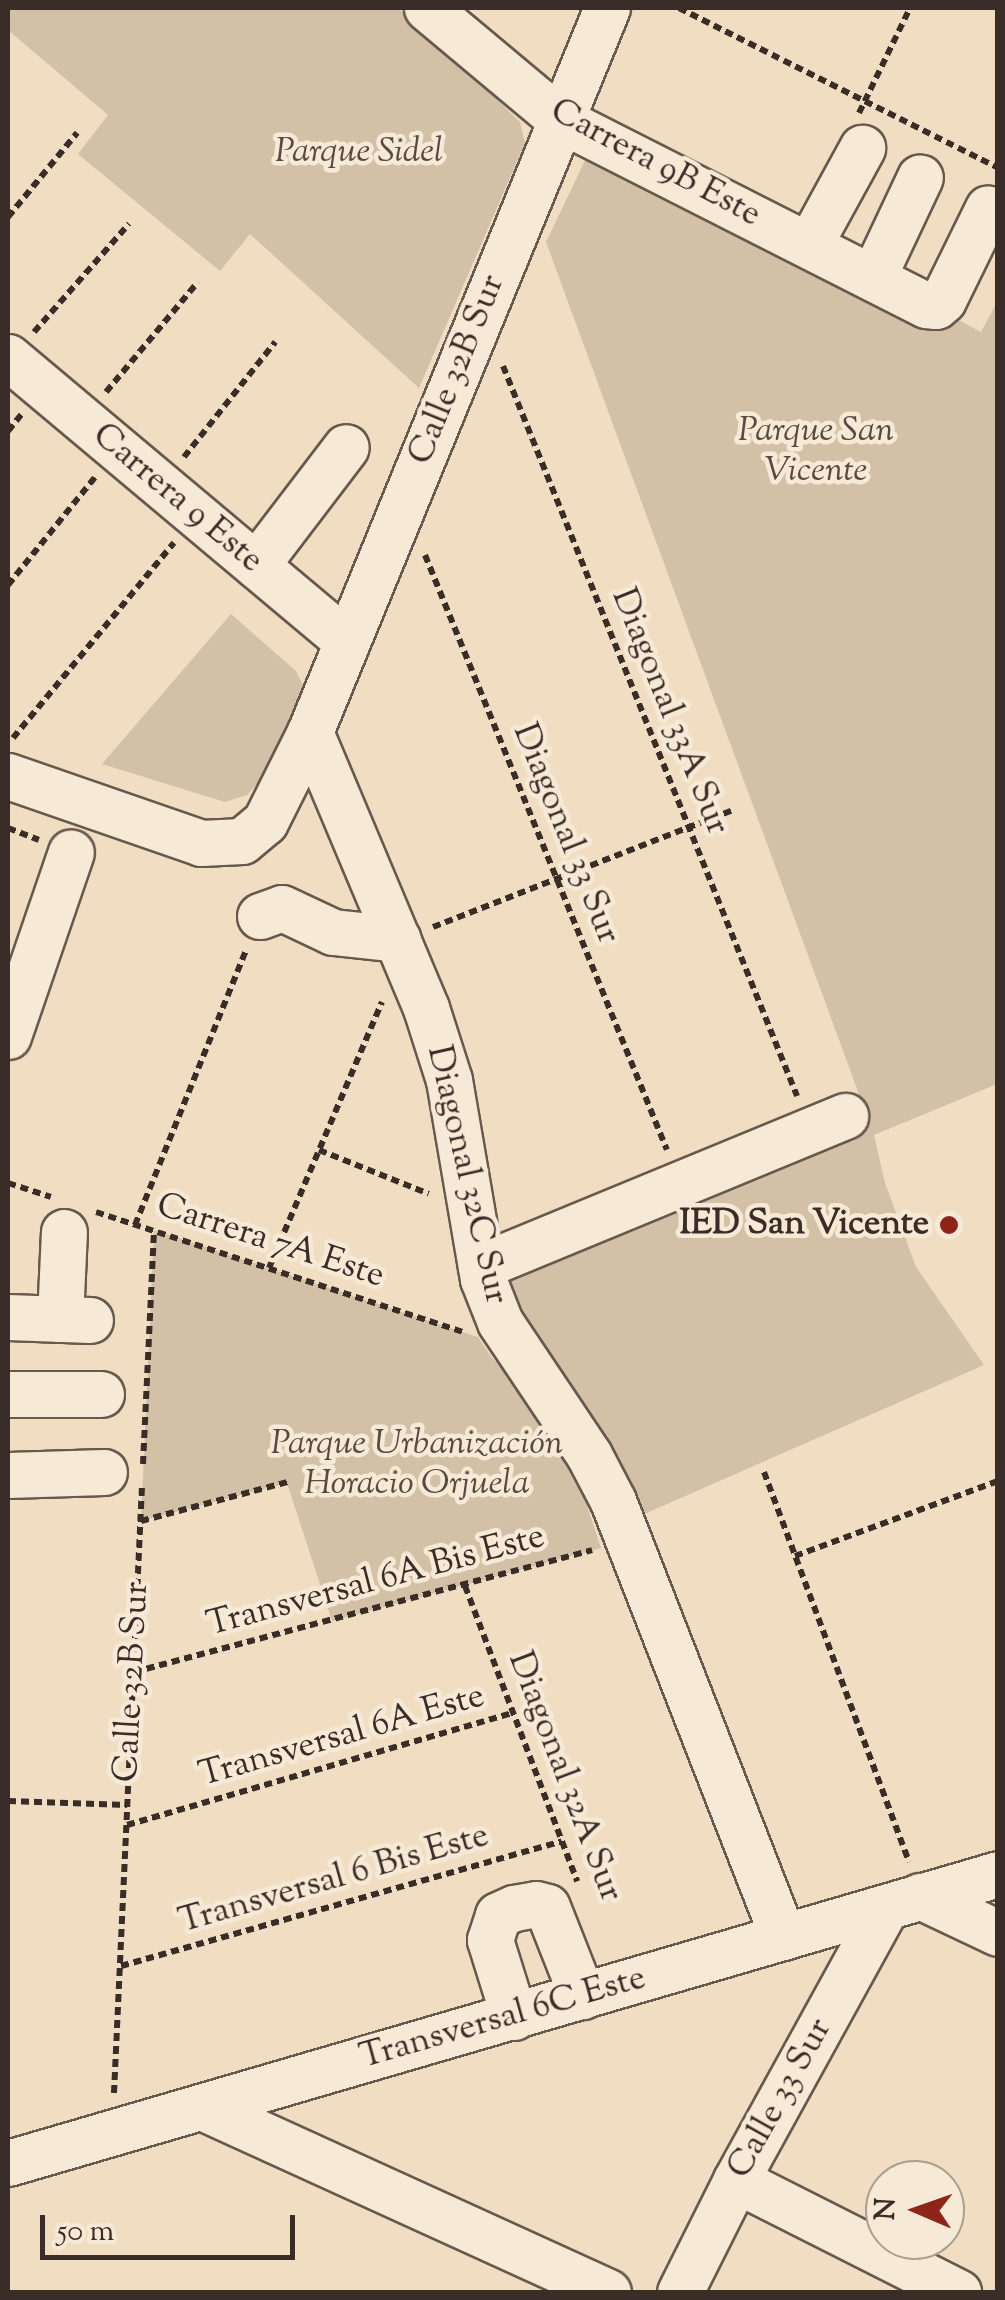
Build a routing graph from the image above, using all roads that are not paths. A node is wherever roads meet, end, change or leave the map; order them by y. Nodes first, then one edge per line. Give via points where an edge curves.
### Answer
1 (427, 8) edge
2 (607, 8) edge
3 (561, 120) junction
4 (862, 148) dead end
5 (994, 176) edge
6 (920, 177) dead end
7 (802, 242) junction
8 (873, 277) junction
9 (9, 358) edge
10 (346, 447) dead end
11 (256, 565) junction
12 (347, 641) junction
13 (310, 732) junction
14 (8, 776) edge
15 (71, 852) dead end
16 (260, 916) road end
17 (412, 939) junction
18 (8, 1036) edge
19 (827, 1123) road end
20 (72, 1214) road end
21 (480, 1266) junction
22 (8, 1317) edge
23 (8, 1394) edge
24 (102, 1394) dead end
25 (104, 1472) dead end
26 (8, 1475) edge
27 (998, 1874) edge
28 (903, 1901) junction
29 (998, 1934) edge
30 (783, 1936) junction
31 (582, 1996) junction
32 (514, 2016) junction
33 (202, 2108) junction
34 (8, 2163) edge
35 (736, 2180) junction
36 (608, 2292) edge
37 (680, 2292) edge
38 (958, 2292) edge

1 - 3 street, Carrera 9B Este
2 - 3 street, Calle 32B Sur
3 - 7 street, Carrera 9B Este
3 - 12 street, Calle 32B Sur
4 - 7 street
5 - 8 street, Carrera 9B Este via 936,306
6 - 8 street
7 - 8 street, Carrera 9B Este
9 - 11 street, Carrera 9 Este
10 - 11 street
11 - 12 street, Carrera 9 Este
12 - 13 street, Calle 32B Sur
13 - 14 street, Calle 32B Sur via 265,822 229,844 187,840
13 - 17 street, Diagonal 32C Sur
15 - 18 street
16 - 17 street via 282,908 333,932
17 - 21 street, Diagonal 32C Sur via 449,1080
19 - 21 street
20 - 22 street via 75,1319
21 - 30 street, Diagonal 32C Sur via 500,1322 589,1455 630,1540
23 - 24 street
25 - 26 street
27 - 28 street, Transversal 6C Este
28 - 29 street
28 - 30 street, Transversal 6C Este
28 - 35 street, Calle 33 Sur
30 - 31 street, Transversal 6C Este
31 - 32 street, Transversal 6C Este
31 - 32 street via 547,1907 514,1908 498,1915 490,1940
32 - 33 street, Transversal 6C Este
33 - 34 street, Transversal 6C Este
33 - 36 street
35 - 37 street, Calle 33 Sur
35 - 38 street

